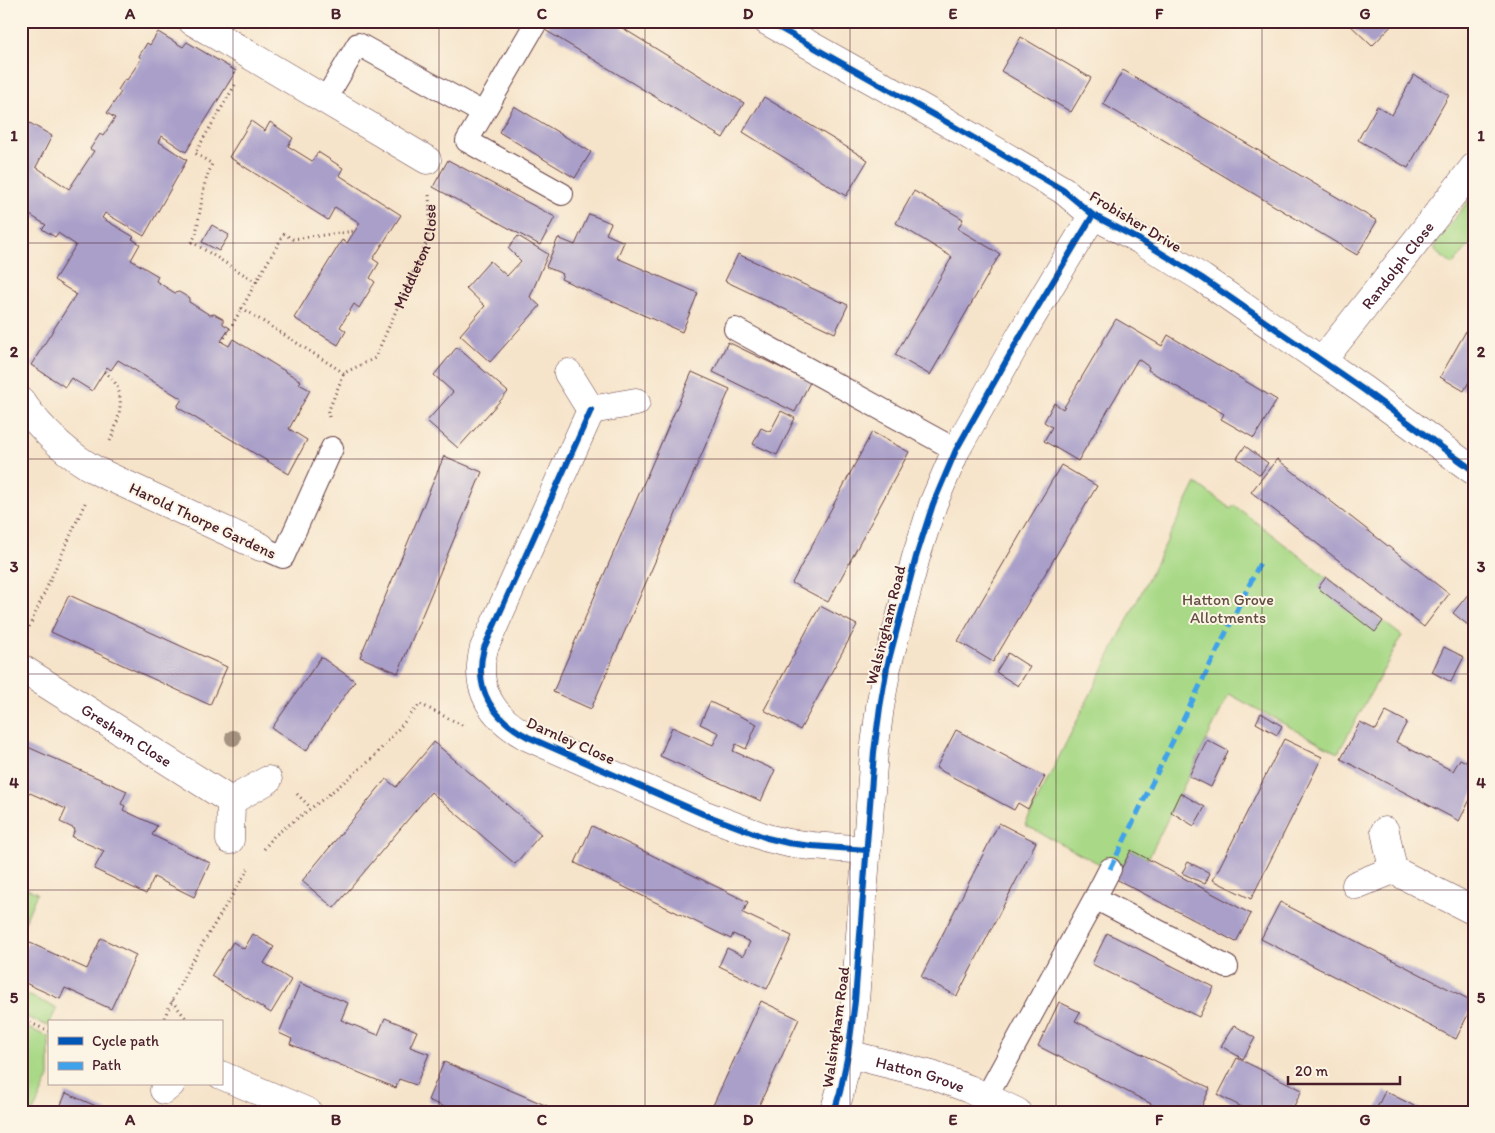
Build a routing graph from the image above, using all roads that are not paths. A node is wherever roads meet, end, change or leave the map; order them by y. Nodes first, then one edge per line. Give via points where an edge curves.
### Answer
1 (192, 21) edge
2 (538, 21) edge
3 (768, 22) edge
4 (325, 100) junction
5 (483, 113) junction
6 (427, 160) road end
7 (1474, 167) edge
8 (562, 194) dead end
9 (1093, 215) junction
10 (735, 329) dead end
11 (1322, 361) junction
12 (568, 373) dead end
13 (21, 401) edge
14 (636, 402) dead end
15 (591, 410) junction
16 (332, 448) road end
17 (956, 450) junction
18 (1474, 471) edge
19 (261, 547) joint
20 (21, 668) edge
21 (268, 780) dead end
22 (231, 800) junction
23 (1385, 831) dead end
24 (230, 840) dead end
25 (867, 850) junction
26 (1110, 869) dead end
27 (1393, 870) junction
28 (1356, 885) dead end
29 (1095, 898) junction
30 (1474, 911) edge
31 (1227, 967) dead end
32 (848, 1054) junction
33 (222, 1075) edge
34 (987, 1096) junction
35 (308, 1112) edge
36 (834, 1112) edge
37 (1017, 1112) edge

1 - 4 street
2 - 5 lane
3 - 9 street, Frobisher Drive via 1063,190
4 - 5 lane via 358,44
4 - 6 street
5 - 8 lane via 467,141
7 - 11 street, Randolph Close
9 - 11 street, Frobisher Drive via 1202,278
9 - 17 street, Walsingham Road
10 - 17 lane
11 - 18 street, Frobisher Drive
12 - 15 street
13 - 19 street, Harold Thorpe Gardens via 59,446 97,472
14 - 15 street
15 - 25 street, Darnley Close via 484,648 480,672 486,696 496,713 513,729 528,737 738,828 788,843
16 - 19 lane, Harold Thorpe Gardens via 283,557
17 - 25 street, Walsingham Road via 924,531 887,666 874,752
20 - 22 street, Gresham Close
21 - 22 street
22 - 24 street
23 - 27 street
25 - 32 street, Walsingham Road
26 - 29 lane
27 - 28 street
27 - 30 street
29 - 31 lane
29 - 34 lane
32 - 34 street, Hatton Grove via 932,1075
32 - 36 street, Walsingham Road
33 - 35 street
34 - 37 street, Hatton Grove

